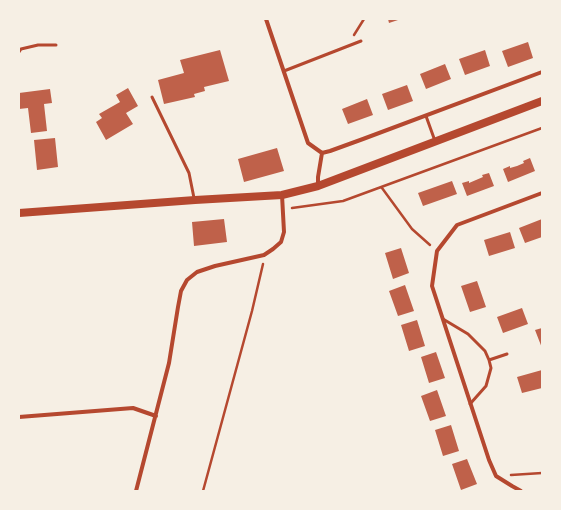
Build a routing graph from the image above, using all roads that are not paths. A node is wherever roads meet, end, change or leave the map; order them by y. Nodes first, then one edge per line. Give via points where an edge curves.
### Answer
1 (266, 19) edge
2 (361, 41) dead end
3 (56, 45) dead end
4 (19, 52) edge
5 (284, 71) junction
6 (542, 72) edge
7 (152, 97) dead end
8 (542, 101) edge
9 (426, 116) junction
10 (435, 141) junction
11 (322, 153) junction
12 (318, 186) junction
13 (542, 193) edge
14 (282, 195) junction
15 (195, 200) junction
16 (19, 213) edge
17 (443, 319) junction
18 (507, 354) dead end
19 (489, 360) junction
20 (470, 404) junction
21 (156, 416) junction
22 (19, 417) edge
23 (136, 491) edge
24 (521, 491) edge

1 - 5 street
2 - 5 lane
3 - 4 lane via 38,45
5 - 11 street via 308,143
6 - 9 street
7 - 15 lane via 189,173
8 - 10 main road
9 - 10 lane
9 - 11 street
10 - 12 main road
11 - 12 street
12 - 14 main road
13 - 17 street via 457,225 437,251 432,286
14 - 15 main road
14 - 21 street via 284,232 281,242 264,254 197,272 187,280 178,307 169,363
15 - 16 main road
17 - 19 lane via 468,334 485,351
17 - 20 street
18 - 19 lane
19 - 20 lane via 491,368 486,386
20 - 24 street via 496,476
21 - 22 street via 132,408
21 - 23 street

